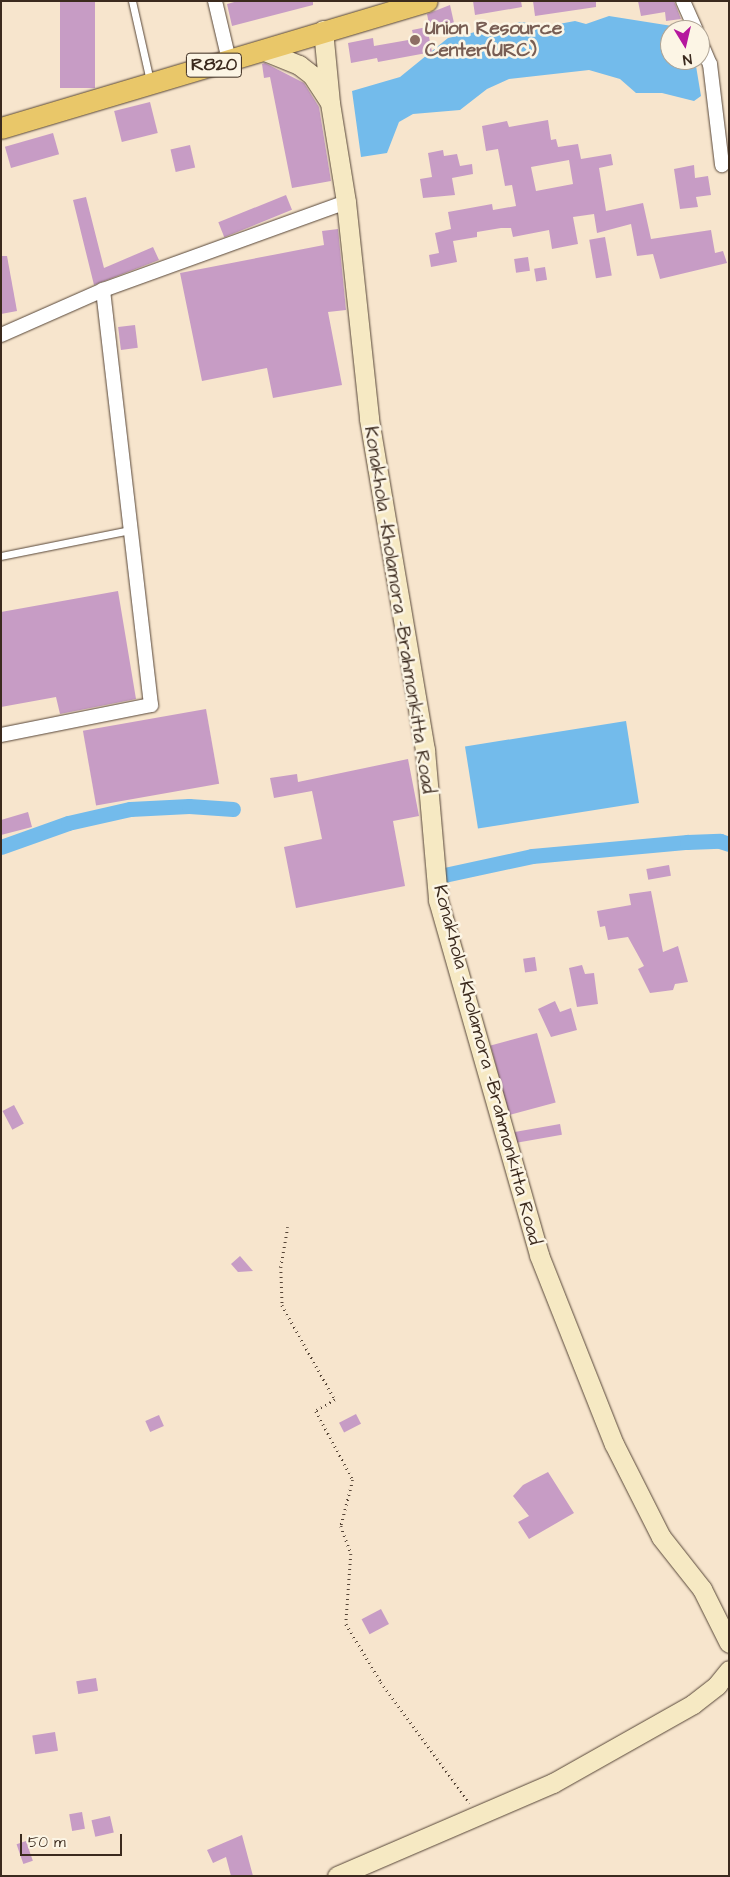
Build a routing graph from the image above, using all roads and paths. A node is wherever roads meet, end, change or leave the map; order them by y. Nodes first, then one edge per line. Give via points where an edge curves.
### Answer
1 (132, 1) edge
2 (215, 1) edge
3 (426, 1) edge
4 (684, 1) edge
5 (692, 20) edge
6 (323, 30) junction
7 (262, 50) junction
8 (229, 60) junction
9 (710, 64) edge
10 (151, 84) junction
11 (330, 103) junction
12 (1, 128) edge
13 (722, 165) dead end
14 (346, 202) junction
15 (103, 290) junction
16 (1, 335) edge
17 (130, 530) junction
18 (1, 556) edge
19 (1, 736) edge
20 (288, 1227) dead end
21 (729, 1643) edge
22 (729, 1670) edge
23 (478, 1815) junction
24 (337, 1876) edge

1 - 10 lane
2 - 8 street
3 - 6 main road, R820
4 - 5 street
6 - 7 main road, R820
6 - 11 main road, Konakhola -Kholamora -Brahmonkitta Road
7 - 8 main road, R820
7 - 11 main road via 300,65 312,75
8 - 10 main road, R820
9 - 13 street
10 - 12 main road, R820
11 - 14 main road, Konakhola -Kholamora -Brahmonkitta Road
14 - 15 street
14 - 21 main road, Konakhola -Kholamora -Brahmonkitta Road via 369,419 425,750 438,900 546,1273 614,1444 662,1537 702,1589
15 - 16 street
15 - 17 street
17 - 18 lane
17 - 19 street via 151,705
20 - 23 path via 281,1267 282,1305 335,1400 316,1411 353,1480 341,1526 351,1554 346,1624 381,1682
22 - 23 main road via 717,1685 693,1704 553,1783
23 - 24 main road

